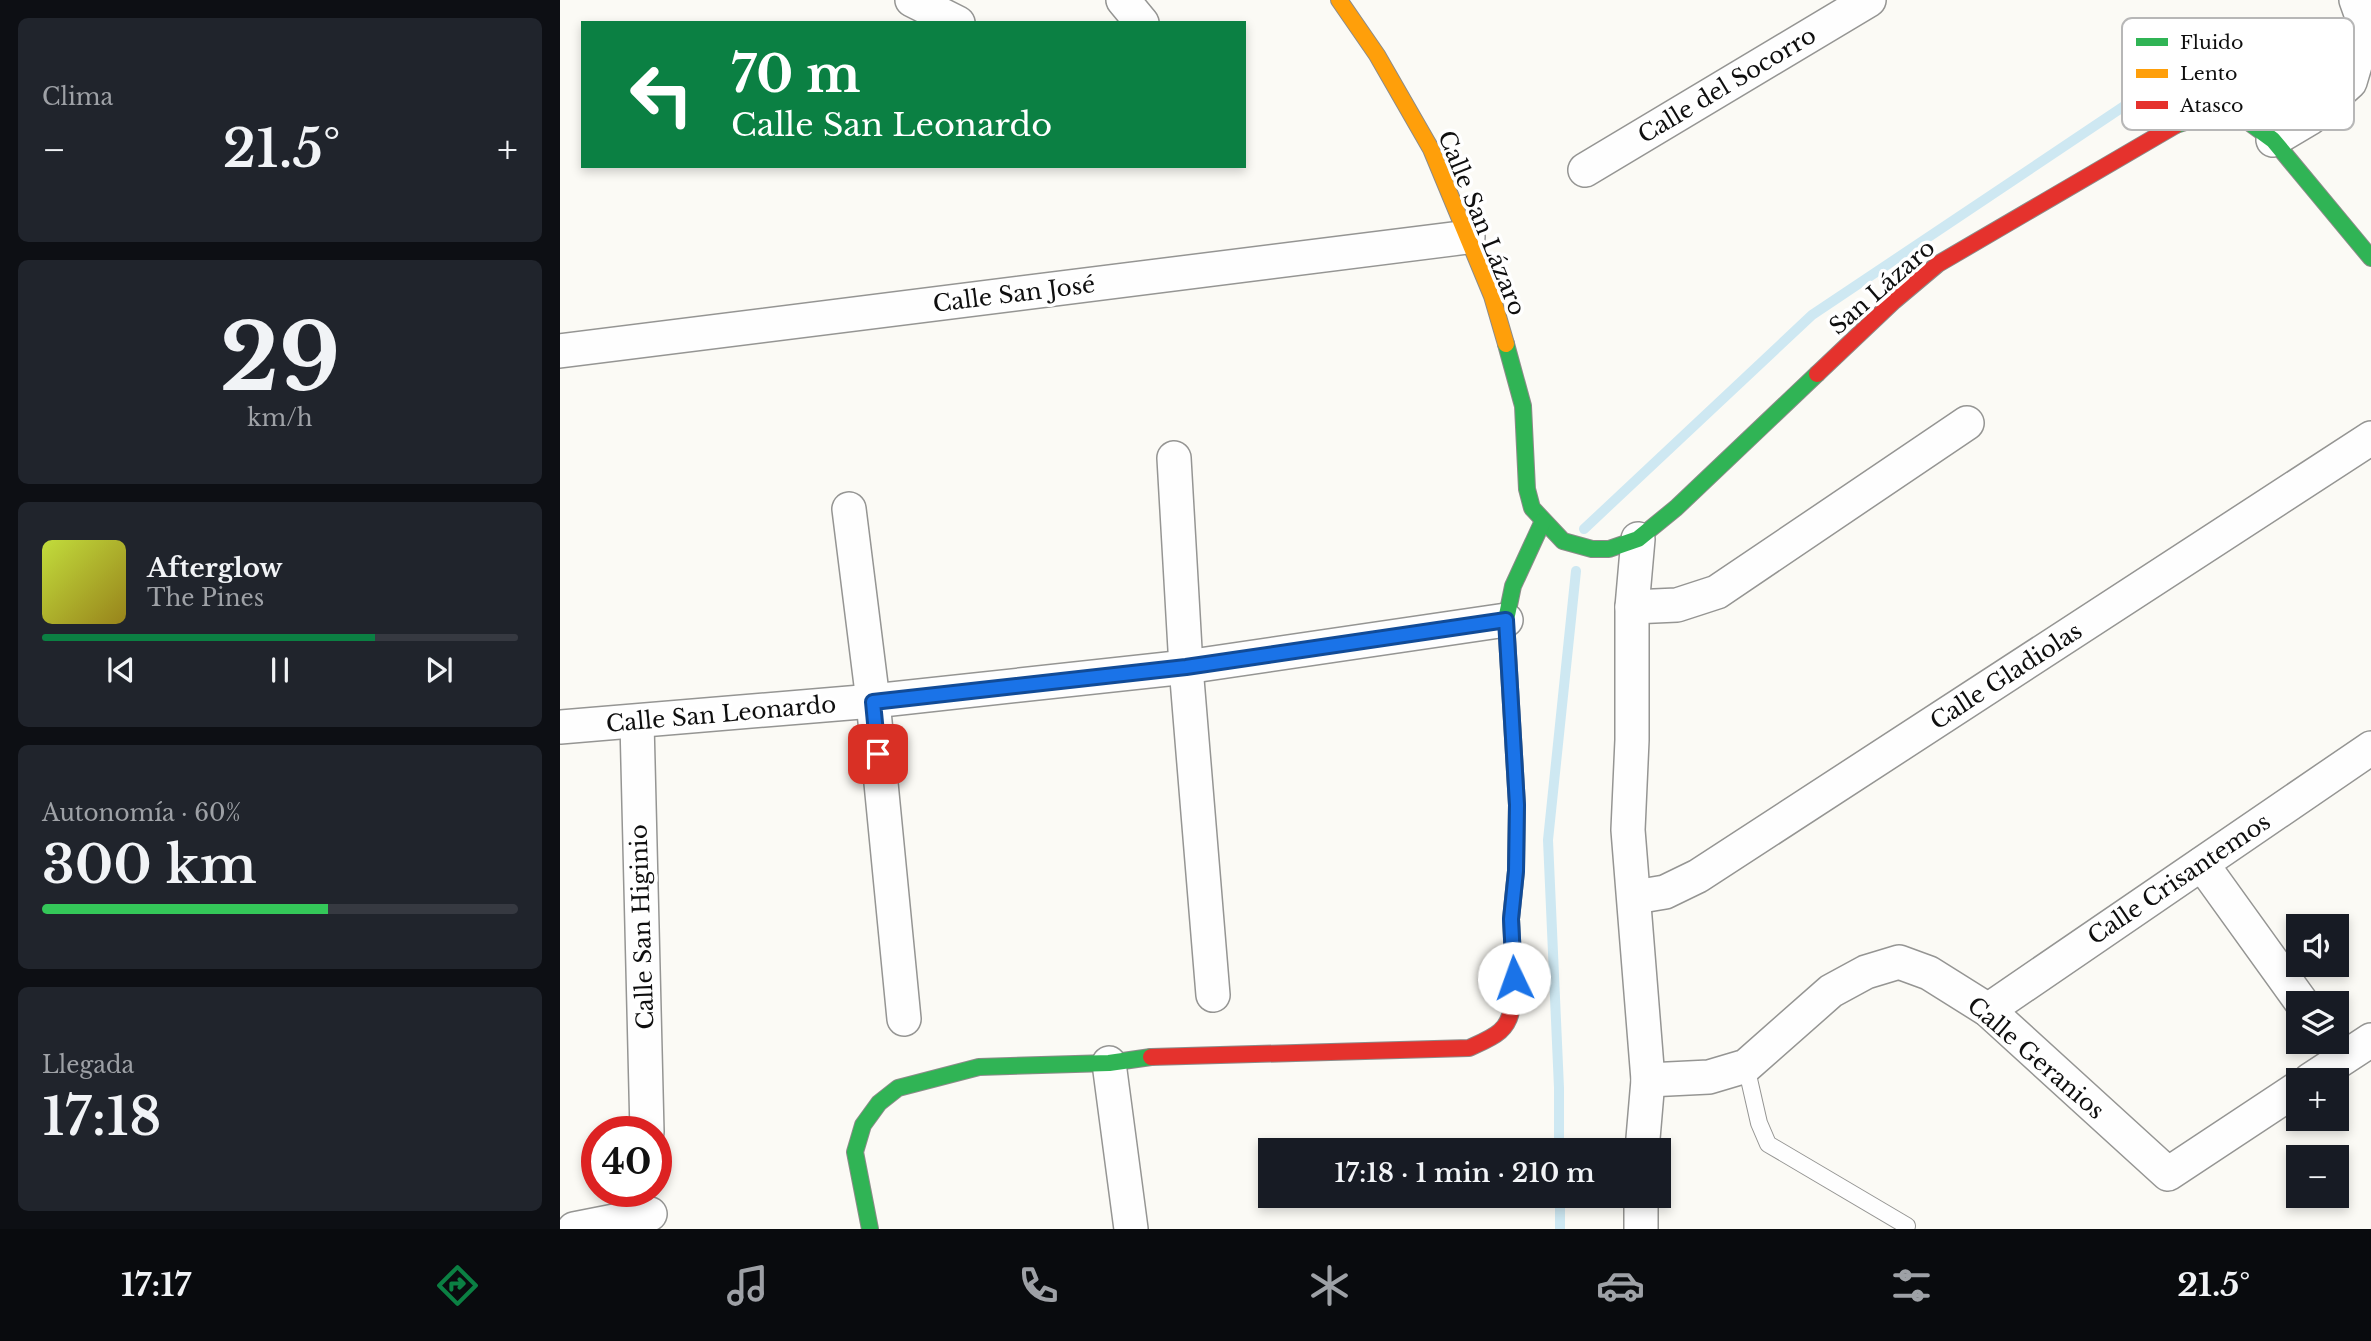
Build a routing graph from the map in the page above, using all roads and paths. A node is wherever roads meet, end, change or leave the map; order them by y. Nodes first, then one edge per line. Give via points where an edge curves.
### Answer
1 (912, 0) edge
2 (1123, 0) edge
3 (1339, 0) edge
4 (1869, 0) edge
5 (2356, 0) edge
6 (954, 21) edge
7 (1140, 21) edge
8 (2354, 68) edge
9 (2165, 130) edge
10 (2259, 130) edge
11 (2290, 130) edge
12 (2273, 140) junction
13 (1585, 170) dead end
14 (1468, 237) junction
15 (2371, 258) edge
16 (560, 351) edge
17 (1967, 423) dead end
18 (2371, 438) edge
19 (1174, 458) dead end
20 (849, 509) dead end
21 (1543, 521) junction
22 (1638, 539) junction
23 (1592, 549) joint
24 (1632, 607) junction
25 (1506, 620) junction
26 (1186, 667) junction
27 (873, 702) junction
28 (637, 722) junction
29 (560, 727) edge
30 (2371, 748) edge
31 (2202, 864) junction
32 (1635, 897) junction
33 (2293, 991) edge
34 (1213, 995) dead end
35 (1988, 1010) junction
36 (904, 1019) dead end
37 (2371, 1040) edge
38 (2349, 1046) edge
39 (2333, 1054) edge
40 (1109, 1063) junction
41 (1746, 1066) junction
42 (2320, 1068) edge
43 (1648, 1080) junction
44 (2286, 1096) edge
45 (647, 1116) edge
46 (1643, 1138) edge
47 (1641, 1208) edge
48 (650, 1212) edge
49 (1907, 1226) dead end
50 (574, 1229) edge
51 (870, 1229) edge
52 (1130, 1229) edge
53 (1641, 1229) edge

1 - 6 street
2 - 7 street
3 - 14 main road, Calle San Lázaro via 1431,149
4 - 13 street, Calle del Socorro
5 - 8 street via 2366,28
9 - 22 main road, San Lázaro via 1938,264
10 - 12 main road, San Lázaro
11 - 12 street
12 - 15 main road, San Lázaro
14 - 16 street, Calle San José
14 - 21 main road, Calle San Lázaro via 1492,296 1523,406 1527,489 1532,508
17 - 24 street via 1717,592 1677,605
18 - 32 street, Calle Gladiolas via 1698,876 1665,892
19 - 26 street
20 - 27 street
21 - 23 main road, Calle San Lázaro via 1563,541
21 - 25 main road via 1513,586
22 - 23 main road, San Lázaro via 1609,549
22 - 24 street
24 - 32 street via 1628,830
25 - 26 street, Calle San Leonardo
25 - 40 main road via 1517,805 1511,919 1514,978 1511,1017 1496,1036 1469,1048 1154,1057
26 - 27 street, Calle San Leonardo
26 - 34 street
27 - 28 street, Calle San Leonardo
27 - 36 street
28 - 29 street, Calle San Leonardo
28 - 45 street, Calle San Higinio
30 - 31 street, Calle Crisantemos
31 - 33 street
31 - 35 street, Calle Crisantemos
32 - 43 street
35 - 41 street, Calle Geranios via 1929,973 1899,962 1866,972 1831,991
35 - 44 street, Calle Geranios via 2168,1174
37 - 38 street
39 - 42 street
40 - 51 main road via 979,1067 898,1088 863,1125 855,1152
40 - 52 street
41 - 43 street, Calle Geranios via 1709,1077
41 - 49 lane via 1768,1144
43 - 46 street
47 - 53 street
48 - 50 street

